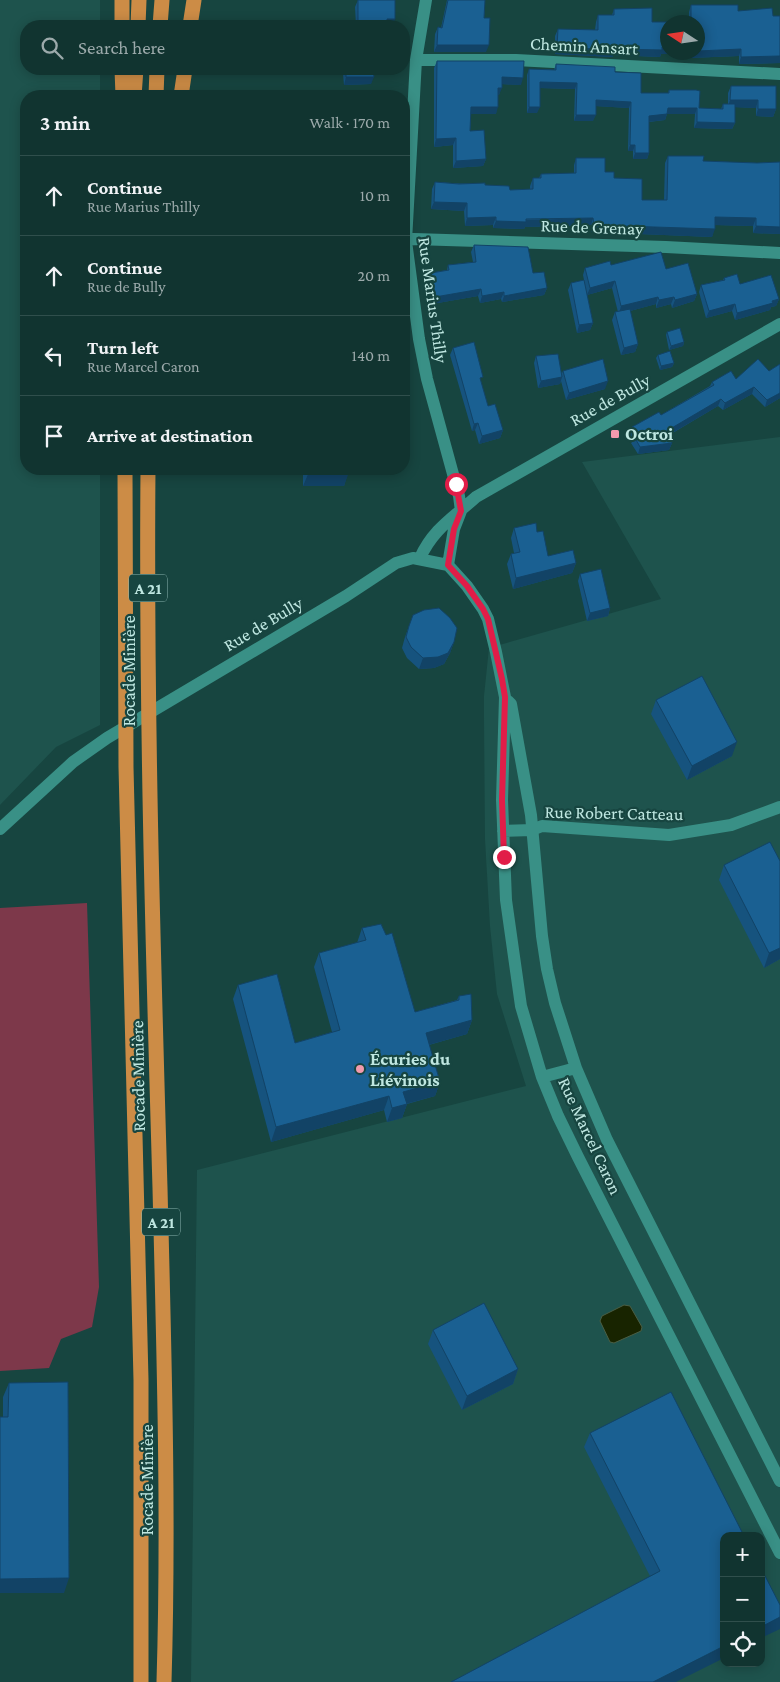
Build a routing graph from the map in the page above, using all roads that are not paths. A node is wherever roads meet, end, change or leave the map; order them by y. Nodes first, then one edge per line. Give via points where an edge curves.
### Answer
1 (122, 0) edge
2 (139, 0) edge
3 (162, 0) edge
4 (194, 0) edge
5 (426, 0) edge
6 (122, 20) edge
7 (138, 20) edge
8 (160, 20) edge
9 (191, 20) edge
10 (416, 60) junction
11 (780, 74) edge
12 (122, 75) edge
13 (136, 75) edge
14 (157, 75) edge
15 (184, 75) edge
16 (123, 90) edge
17 (134, 90) edge
18 (156, 90) edge
19 (182, 90) edge
20 (410, 159) edge
21 (410, 240) edge
22 (780, 253) edge
23 (410, 276) edge
24 (780, 324) edge
25 (124, 475) edge
26 (148, 475) edge
27 (461, 511) junction
28 (420, 558) junction
29 (448, 565) junction
30 (505, 697) junction
31 (780, 807) edge
32 (0, 829) edge
33 (532, 830) junction
34 (503, 832) junction
35 (576, 1068) junction
36 (542, 1077) junction
37 (780, 1481) edge
38 (780, 1553) edge
39 (141, 1682) edge
40 (164, 1682) edge

1 - 6 highway
2 - 7 highway
3 - 8 highway
4 - 9 highway
5 - 10 street, Rue Marius Thilly
10 - 11 street, Chemin Ansart via 516,60
10 - 20 street, Rue Marius Thilly
12 - 16 highway
13 - 17 highway
14 - 18 highway
15 - 19 highway
21 - 22 street, Rue de Grenay
23 - 27 street, Rue Marius Thilly via 425,371
24 - 27 street, Rue de Bully via 476,497
25 - 39 highway, Rocade Minière / A 21 via 126,767 141,1380
26 - 40 highway, Rocade Minière / A 21 via 149,763 165,1383
27 - 28 street, Rue de Bully via 442,525 426,544
27 - 29 street via 454,529
28 - 29 street
28 - 32 street, Rue de Bully via 396,563 107,738 73,762
29 - 30 street, Rue Marcel Caron via 475,595 488,619
30 - 33 street, Rue Marcel Caron via 511,704
30 - 34 street, Rue Marcel Caron
31 - 33 street, Rue Robert Catteau via 730,825 669,835 542,826
33 - 34 street, Rue Robert Catteau
33 - 35 street, Rue Marcel Caron via 547,969
34 - 36 street, Rue Marcel Caron via 506,900 521,1006
35 - 36 street
35 - 37 street, Rue Marcel Caron via 607,1140
36 - 38 street, Rue Marcel Caron via 578,1157

